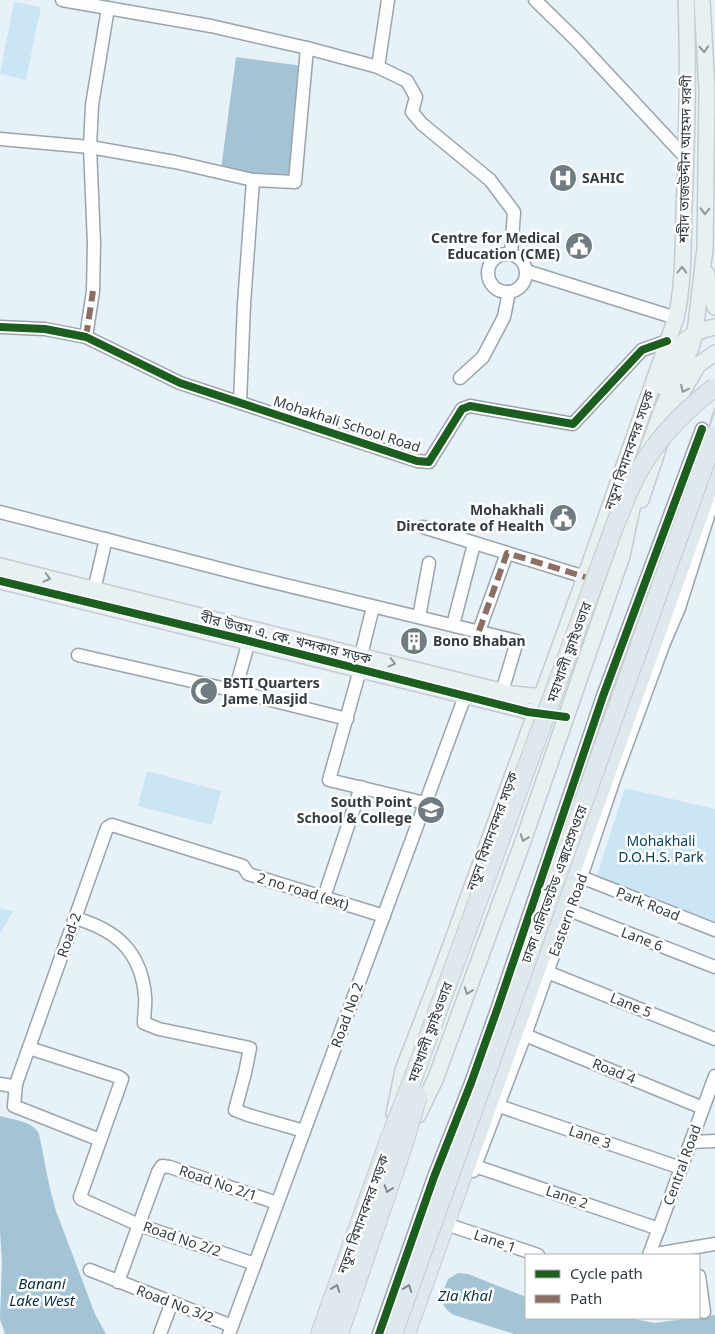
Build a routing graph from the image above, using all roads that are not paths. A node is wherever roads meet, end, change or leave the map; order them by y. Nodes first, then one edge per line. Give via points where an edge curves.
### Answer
1 (62, 0) edge
2 (388, 0) edge
3 (535, 0) edge
4 (686, 0) edge
5 (702, 0) edge
6 (108, 8) junction
7 (307, 48) junction
8 (378, 67) junction
9 (0, 139) edge
10 (90, 147) junction
11 (686, 158) junction
12 (254, 180) junction
13 (705, 248) junction
14 (511, 254) junction
15 (526, 271) junction
16 (509, 292) junction
17 (715, 307) edge
18 (0, 327) edge
19 (715, 327) edge
20 (672, 330) junction
21 (695, 332) junction
22 (86, 337) junction
23 (715, 353) edge
24 (460, 378) dead end
25 (715, 387) edge
26 (715, 400) edge
27 (240, 402) junction
28 (709, 432) edge
29 (715, 469) edge
30 (619, 480) junction
31 (715, 494) edge
32 (0, 512) edge
33 (423, 527) dead end
34 (106, 539) junction
35 (474, 544) junction
36 (507, 553) junction
37 (622, 556) junction
38 (429, 562) dead end
39 (0, 566) edge
40 (585, 577) junction
41 (0, 581) edge
42 (94, 590) junction
43 (372, 607) junction
44 (419, 617) junction
45 (453, 625) junction
46 (479, 631) junction
47 (249, 641) junction
48 (78, 655) dead end
49 (360, 662) junction
50 (235, 691) junction
51 (502, 692) junction
52 (574, 693) junction
53 (465, 696) junction
54 (541, 696) junction
55 (534, 714) junction
56 (566, 717) junction
57 (347, 719) junction
58 (361, 787) junction
59 (425, 803) junction
60 (112, 825) joint
61 (582, 877) junction
62 (324, 897) junction
63 (569, 910) junction
64 (384, 916) junction
65 (75, 918) junction
66 (715, 930) edge
67 (715, 967) edge
68 (547, 972) junction
69 (525, 1035) junction
70 (715, 1038) edge
71 (29, 1048) junction
72 (715, 1076) edge
73 (0, 1084) edge
74 (16, 1084) junction
75 (499, 1106) junction
76 (708, 1106) edge
77 (304, 1131) junction
78 (100, 1140) junction
79 (397, 1140) junction
80 (715, 1141) edge
81 (691, 1142) junction
82 (475, 1166) junction
83 (681, 1168) junction
84 (277, 1204) junction
85 (139, 1225) junction
86 (452, 1226) junction
87 (659, 1229) junction
88 (715, 1244) edge
89 (695, 1251) edge
90 (535, 1254) edge
91 (651, 1254) edge
92 (662, 1254) edge
93 (254, 1264) junction
94 (90, 1270) dead end
95 (118, 1282) junction
96 (700, 1283) edge
97 (172, 1302) junction
98 (704, 1312) dead end
99 (398, 1316) junction
100 (230, 1330) edge
101 (160, 1334) edge
102 (320, 1334) edge
103 (339, 1334) edge
104 (379, 1334) edge
105 (388, 1334) edge
106 (393, 1334) edge
107 (406, 1334) edge
108 (413, 1334) edge

1 - 6 street
2 - 8 street
3 - 11 street
4 - 11 main road, শহীদ তাজউদ্দীন আহমদ সরণী
5 -> 13 main road, শহীদ তাজউদ্দীন আহমদ সরণী via 707,90
6 - 7 street via 212,26
6 - 10 street via 92,105
7 - 8 street
7 - 12 street via 295,182
8 - 14 street via 407,81 416,97 412,112 490,180 514,212
9 - 10 street
10 - 12 street
10 - 22 street via 94,244 93,291
20 -> 11 main road, শহীদ তাজউদ্দীন আহমদ সরণী via 682,286
12 - 27 street
13 - 17 main road via 708,286
13 - 21 main road, শহীদ তাজউদ্দীন আহমদ সরণী
14 - 15 street via 522,260
14 - 16 street via 496,257 489,266 489,279 497,289
15 - 16 street via 525,280 519,288
15 - 20 street
16 - 24 street via 504,317 486,350
18 - 22 street, Mohakhali School Road via 45,329
19 - 21 main road
20 - 27 street, Mohakhali School Road via 642,350 573,424 470,406 462,409 429,462 417,461
20 - 30 main road, নতুন বিমানবন্দর সড়ক
21 - 30 main road via 685,339 676,353 632,458
21 - 37 main road, শহীদ তাজউদ্দীন আহমদ সরণী via 649,443
22 - 27 street, Mohakhali School Road via 180,383
23 -> 37 main road via 698,365 684,389 659,446
25 - 79 highway, মহাখালী ফ্লাইওভার, bridge via 667,430 636,476 414,1076
26 - 79 highway, মহাখালী ফ্লাইওভার, bridge via 682,430 660,456 630,516 417,1097
99 -> 28 highway, ঢাকা এলিভেটেড এক্সপ্রেসওয়ে, bridge
28 - 104 street via 603,696 498,1007
29 - 107 highway, ঢাকা এলিভেটেড এক্সপ্রেসওয়ে
30 - 40 main road, নতুন বিমানবন্দর সড়ক
31 - 61 street, Eastern Road via 679,608 614,779
32 - 34 street
33 - 35 street
34 - 42 street
34 - 43 street
35 - 36 street
35 - 45 street
36 - 40 street
36 - 46 street
37 - 52 main road, নতুন বিমানবন্দর সড়ক
38 - 44 street
39 -> 42 main road, বীর উত্তম এ. কে. খন্দকার সড়ক
40 - 54 main road, নতুন বিমানবন্দর সড়ক
41 - 47 main road, বীর উত্তম এ. কে. খন্দকার সড়ক
42 - 49 main road, বীর উত্তম এ. কে. খন্দকার সড়ক
43 - 44 street
43 - 49 street
44 - 45 street
45 - 46 street
46 - 51 street via 517,641
47 - 49 main road, বীর উত্তম এ. কে. খন্দকার সড়ক
47 - 50 street
48 - 50 street
49 -> 51 main road, বীর উত্তম এ. কে. খন্দকার সড়ক
49 - 53 main road, বীর উত্তম এ. কে. খন্দকার সড়ক
49 - 57 street
50 - 57 street
51 - 54 main road, বীর উত্তম এ. কে. খন্দকার সড়ক
52 - 54 main road, বীর উত্তম এ. কে. খন্দকার সড়ক
52 - 56 main road, নতুন বিমানবন্দর সড়ক
53 - 55 main road, বীর উত্তম এ. কে. খন্দকার সড়ক
53 - 59 street, Road No 2
54 - 55 main road, নতুন বিমানবন্দর সড়ক
55 - 56 main road, বীর উত্তম এ. কে. খন্দকার সড়ক
55 - 79 main road, নতুন বিমানবন্দর সড়ক via 403,1070 395,1104
56 -> 79 main road, নতুন বিমানবন্দর সড়ক via 435,1080
57 - 58 street via 329,780
58 - 59 street
58 - 62 street
59 - 64 street, Road No 2
60 - 62 street, 2 no road (ext) via 243,866 248,874
60 - 65 street, Road-2 via 107,828
61 - 63 street, Eastern Road
61 - 66 street, Park Road
62 - 64 street, 2 no road (ext)
63 - 67 street, Lane 6
63 - 68 street, Eastern Road
64 - 77 street, Road No 2
65 - 71 street, Road-2
65 - 77 street via 110,932 128,948 138,964 146,996 144,1023 250,1048 235,1110
68 - 69 street, Eastern Road
68 - 70 street, Lane 5
69 - 75 street, Eastern Road
69 - 76 street, Road 4
71 - 74 street, Road-2
71 - 78 street via 122,1079
72 - 76 street, Central Road
73 - 74 street
74 - 78 street via 14,1106
75 - 82 street, Eastern Road
75 - 83 street, Lane 3
76 - 81 street, Central Road
77 - 84 street, Road No 2
78 - 85 street, Road No 2/2 via 80,1199
102 -> 79 highway, নতুন বিমানবন্দর সড়ক
79 -> 103 highway, নতুন বিমানবন্দর সড়ক
80 - 81 street
81 - 83 street, Central Road
82 - 86 street, Eastern Road
82 - 87 street, Lane 2
83 - 87 street, Central Road
84 - 85 street, Road No 2/1 via 162,1166
84 - 93 street, Road No 2
85 - 93 street, Road No 2/2
85 - 95 street
86 - 90 street, Lane 1
86 - 108 street, Eastern Road
87 - 91 street, Central Road
88 - 89 street
89 - 92 street
93 - 100 street, Road No 2
94 - 95 street, Road No 3/2
95 - 97 street, Road No 3/2
96 - 98 street
97 - 100 street, Road No 3/2
97 - 101 street
99 - 105 highway, bridge
99 - 106 highway, ঢাকা এলিভেটেড এক্সপ্রেসওয়ে, bridge

